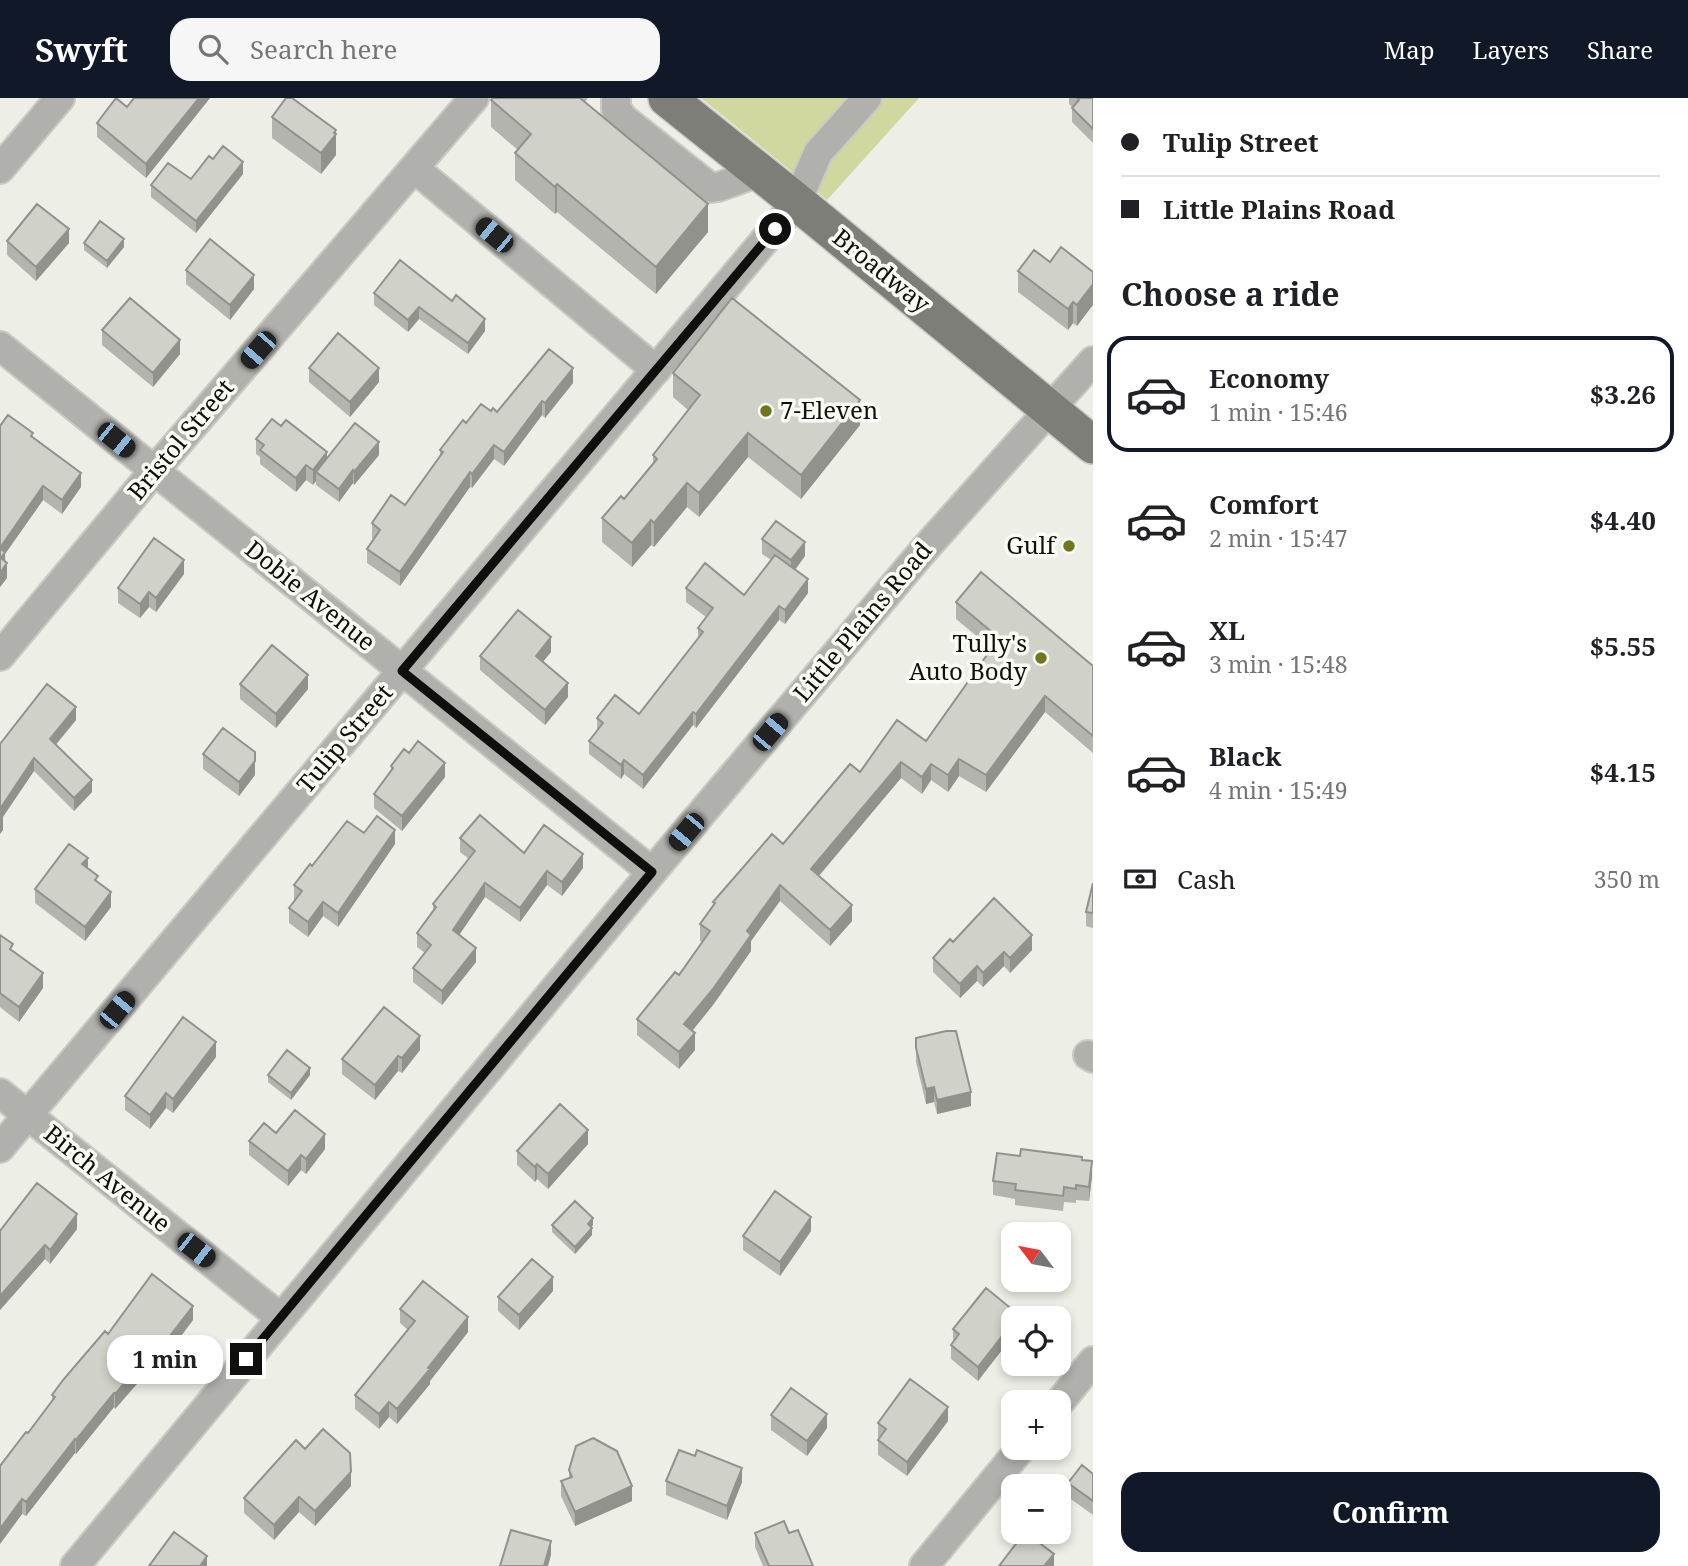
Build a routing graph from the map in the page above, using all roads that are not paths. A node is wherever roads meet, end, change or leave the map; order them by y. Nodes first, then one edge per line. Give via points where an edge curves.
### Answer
1 (60, 98) edge
2 (474, 98) edge
3 (616, 98) edge
4 (667, 98) edge
5 (867, 98) edge
6 (0, 169) edge
7 (414, 169) junction
8 (760, 172) junction
9 (797, 202) junction
10 (0, 346) edge
11 (1093, 361) edge
12 (656, 370) junction
13 (1050, 409) junction
14 (1093, 445) edge
15 (154, 471) junction
16 (0, 656) edge
17 (402, 671) junction
18 (652, 872) junction
19 (0, 1093) edge
20 (28, 1115) junction
21 (0, 1148) edge
22 (281, 1318) junction
23 (1093, 1361) edge
24 (1069, 1390) edge
25 (1011, 1460) edge
26 (75, 1566) edge
27 (924, 1566) edge

1 - 6 street
2 - 7 street, Bristol Street
3 - 8 street via 616,109 624,119 711,188
4 - 8 main road, Broadway
5 - 9 street, Tulip Street via 818,153
7 - 12 street
7 - 15 street, Bristol Street
8 - 9 main road, Broadway
9 - 12 street, Tulip Street
9 - 13 main road, Broadway
10 - 15 street, Dobie Avenue
11 - 13 street, Little Plains Road
12 - 17 street, Tulip Street
13 - 14 main road, Broadway
13 - 18 street, Little Plains Road via 923,551
15 - 16 street, Bristol Street
15 - 17 street, Dobie Avenue
17 - 18 street, Dobie Avenue
17 - 20 street, Tulip Street
18 - 22 street, Little Plains Road
19 - 20 street, Birch Avenue
20 - 21 street, Tulip Street
20 - 22 street, Birch Avenue
22 - 26 street, Little Plains Road
23 - 24 street
25 - 27 street

